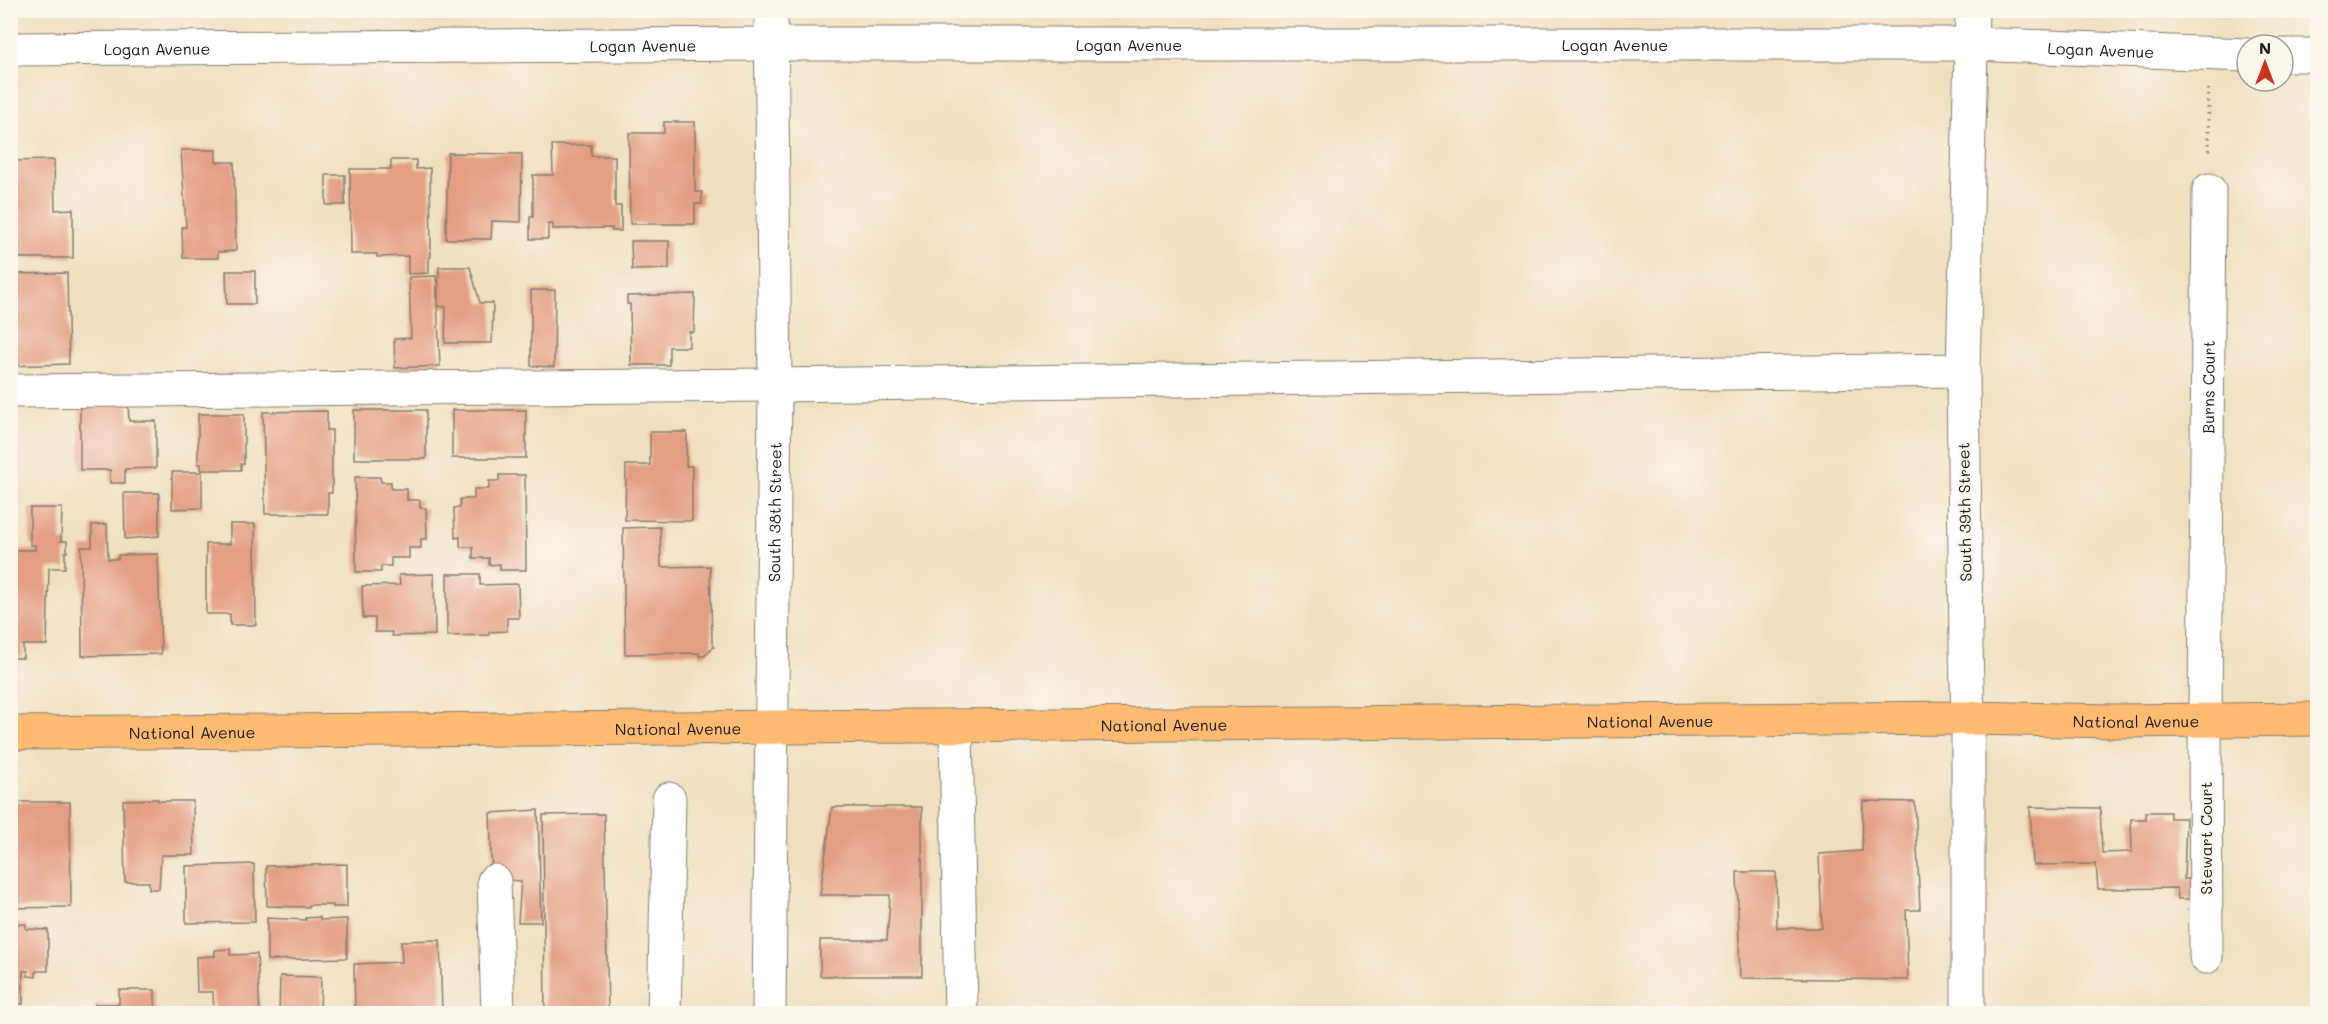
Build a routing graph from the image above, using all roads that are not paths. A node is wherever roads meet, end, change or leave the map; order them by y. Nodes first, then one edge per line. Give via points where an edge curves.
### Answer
1 (771, 10) edge
2 (1972, 10) edge
3 (771, 44) junction
4 (1972, 44) junction
5 (10, 50) edge
6 (2235, 55) edge
7 (2295, 55) edge
8 (2318, 55) edge
9 (2209, 190) road end
10 (1963, 370) junction
11 (775, 385) junction
12 (10, 390) edge
13 (1968, 718) junction
14 (2318, 719) edge
15 (2205, 720) junction
16 (956, 726) junction
17 (771, 727) junction
18 (10, 734) edge
19 (669, 799) dead end
20 (494, 881) dead end
21 (2206, 957) dead end
22 (498, 1014) edge
23 (664, 1014) edge
24 (769, 1014) edge
25 (961, 1014) edge
26 (1968, 1014) edge

1 - 3 street, South 38th Street
2 - 4 street, South 39th Street
3 - 4 street, Logan Avenue
3 - 5 street, Logan Avenue
3 - 11 street, South 38th Street
4 - 6 street, Logan Avenue
4 - 10 street, South 39th Street
7 - 8 street
9 - 15 street, Burns Court
10 - 11 street
10 - 13 street, South 39th Street
11 - 12 street
11 - 17 street, South 38th Street
13 - 15 main road, National Avenue
13 - 16 main road, National Avenue
13 - 26 street, South 39th Street
14 - 15 main road, National Avenue
15 - 21 street, Stewart Court
16 - 17 main road, National Avenue
16 - 25 street
17 - 18 main road, National Avenue
17 - 24 street, South 38th Street
19 - 23 street
20 - 22 street

